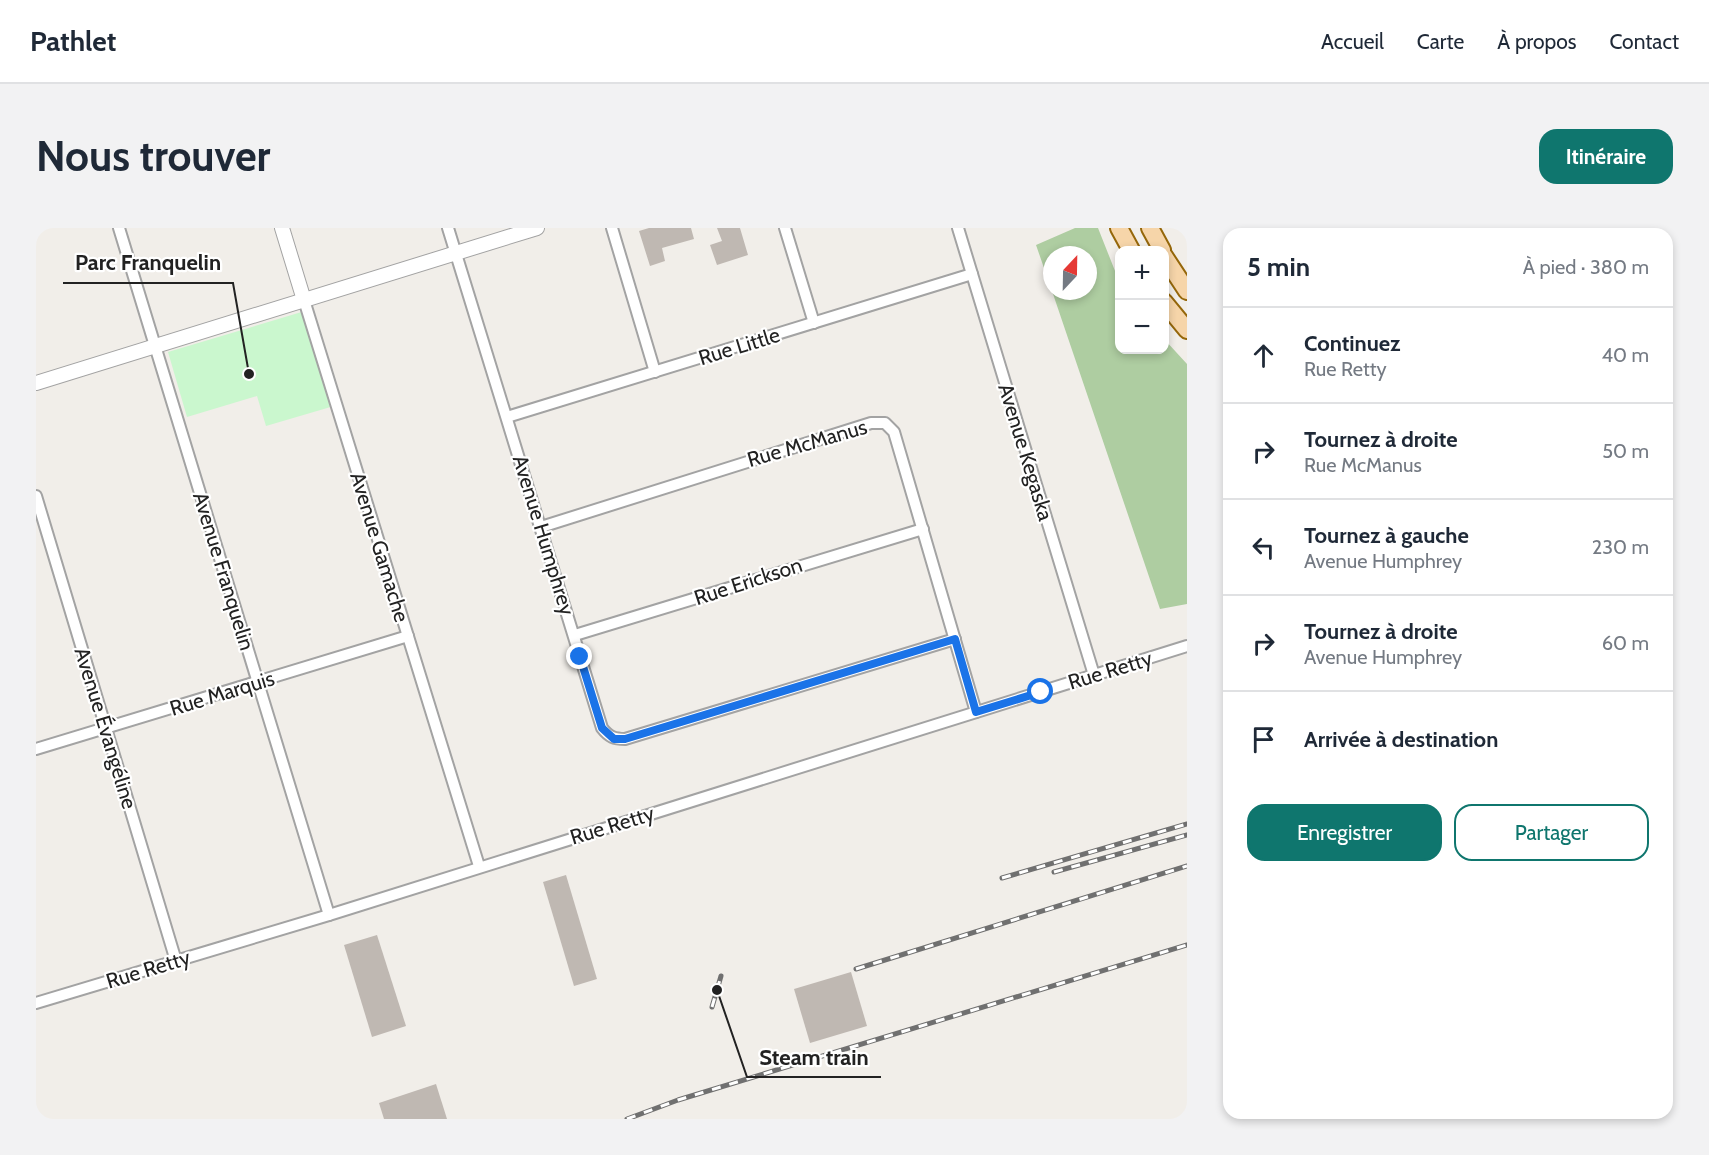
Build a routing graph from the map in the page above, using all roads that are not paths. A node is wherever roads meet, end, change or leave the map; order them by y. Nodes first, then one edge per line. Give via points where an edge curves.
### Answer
1 (119, 228) edge
2 (282, 228) edge
3 (448, 228) edge
4 (537, 228) edge
5 (612, 228) edge
6 (785, 228) edge
7 (958, 228) edge
8 (1119, 228) edge
9 (1150, 228) edge
10 (1129, 246) edge
11 (1160, 246) edge
12 (456, 253) junction
13 (1169, 264) edge
14 (972, 274) junction
15 (1187, 291) edge
16 (304, 300) junction
17 (1169, 308) edge
18 (814, 323) junction
19 (1187, 330) edge
20 (156, 346) junction
21 (655, 372) junction
22 (36, 383) edge
23 (507, 417) junction
24 (36, 496) edge
25 (541, 527) junction
26 (922, 528) junction
27 (575, 635) junction
28 (408, 636) junction
29 (955, 639) junction
30 (1187, 646) edge
31 (1094, 675) junction
32 (258, 682) junction
33 (976, 712) junction
34 (106, 728) junction
35 (36, 750) edge
36 (479, 866) junction
37 (329, 915) junction
38 (177, 961) junction
39 (36, 1003) edge

1 - 20 street, Avenue Franquelin
2 - 16 street, Avenue Gamache
3 - 12 street, Avenue Humphrey
4 - 12 street
5 - 21 street
6 - 18 street
7 - 14 street, Avenue Kegaska
8 - 10 main road
9 - 11 main road
12 - 16 street
12 - 23 street, Avenue Humphrey
13 - 15 main road
14 - 18 street, Rue Little
14 - 31 street, Avenue Kegaska
16 - 20 street
16 - 28 street, Avenue Gamache
17 - 19 main road
18 - 21 street, Rue Little
20 - 22 street
20 - 32 street, Avenue Franquelin
21 - 23 street, Rue Little
23 - 25 street, Avenue Humphrey
24 - 34 street, Avenue Évangéline
25 - 26 street, Rue McManus via 760,456 871,423 885,423 894,432
25 - 27 street, Avenue Humphrey
26 - 27 street, Rue Erickson
26 - 29 street, Rue McManus
27 - 29 street, Avenue Humphrey via 602,728 614,739 625,739
28 - 32 street, Rue Marquis
28 - 36 street, Avenue Gamache
29 - 33 street, Rue McManus
30 - 31 street, Rue Retty
31 - 33 street, Rue Retty
32 - 34 street, Rue Marquis
32 - 37 street, Avenue Franquelin
33 - 36 street, Rue Retty
34 - 35 street, Rue Marquis
34 - 38 street, Avenue Évangéline
36 - 37 street, Rue Retty
37 - 38 street, Rue Retty
38 - 39 street, Rue Retty

